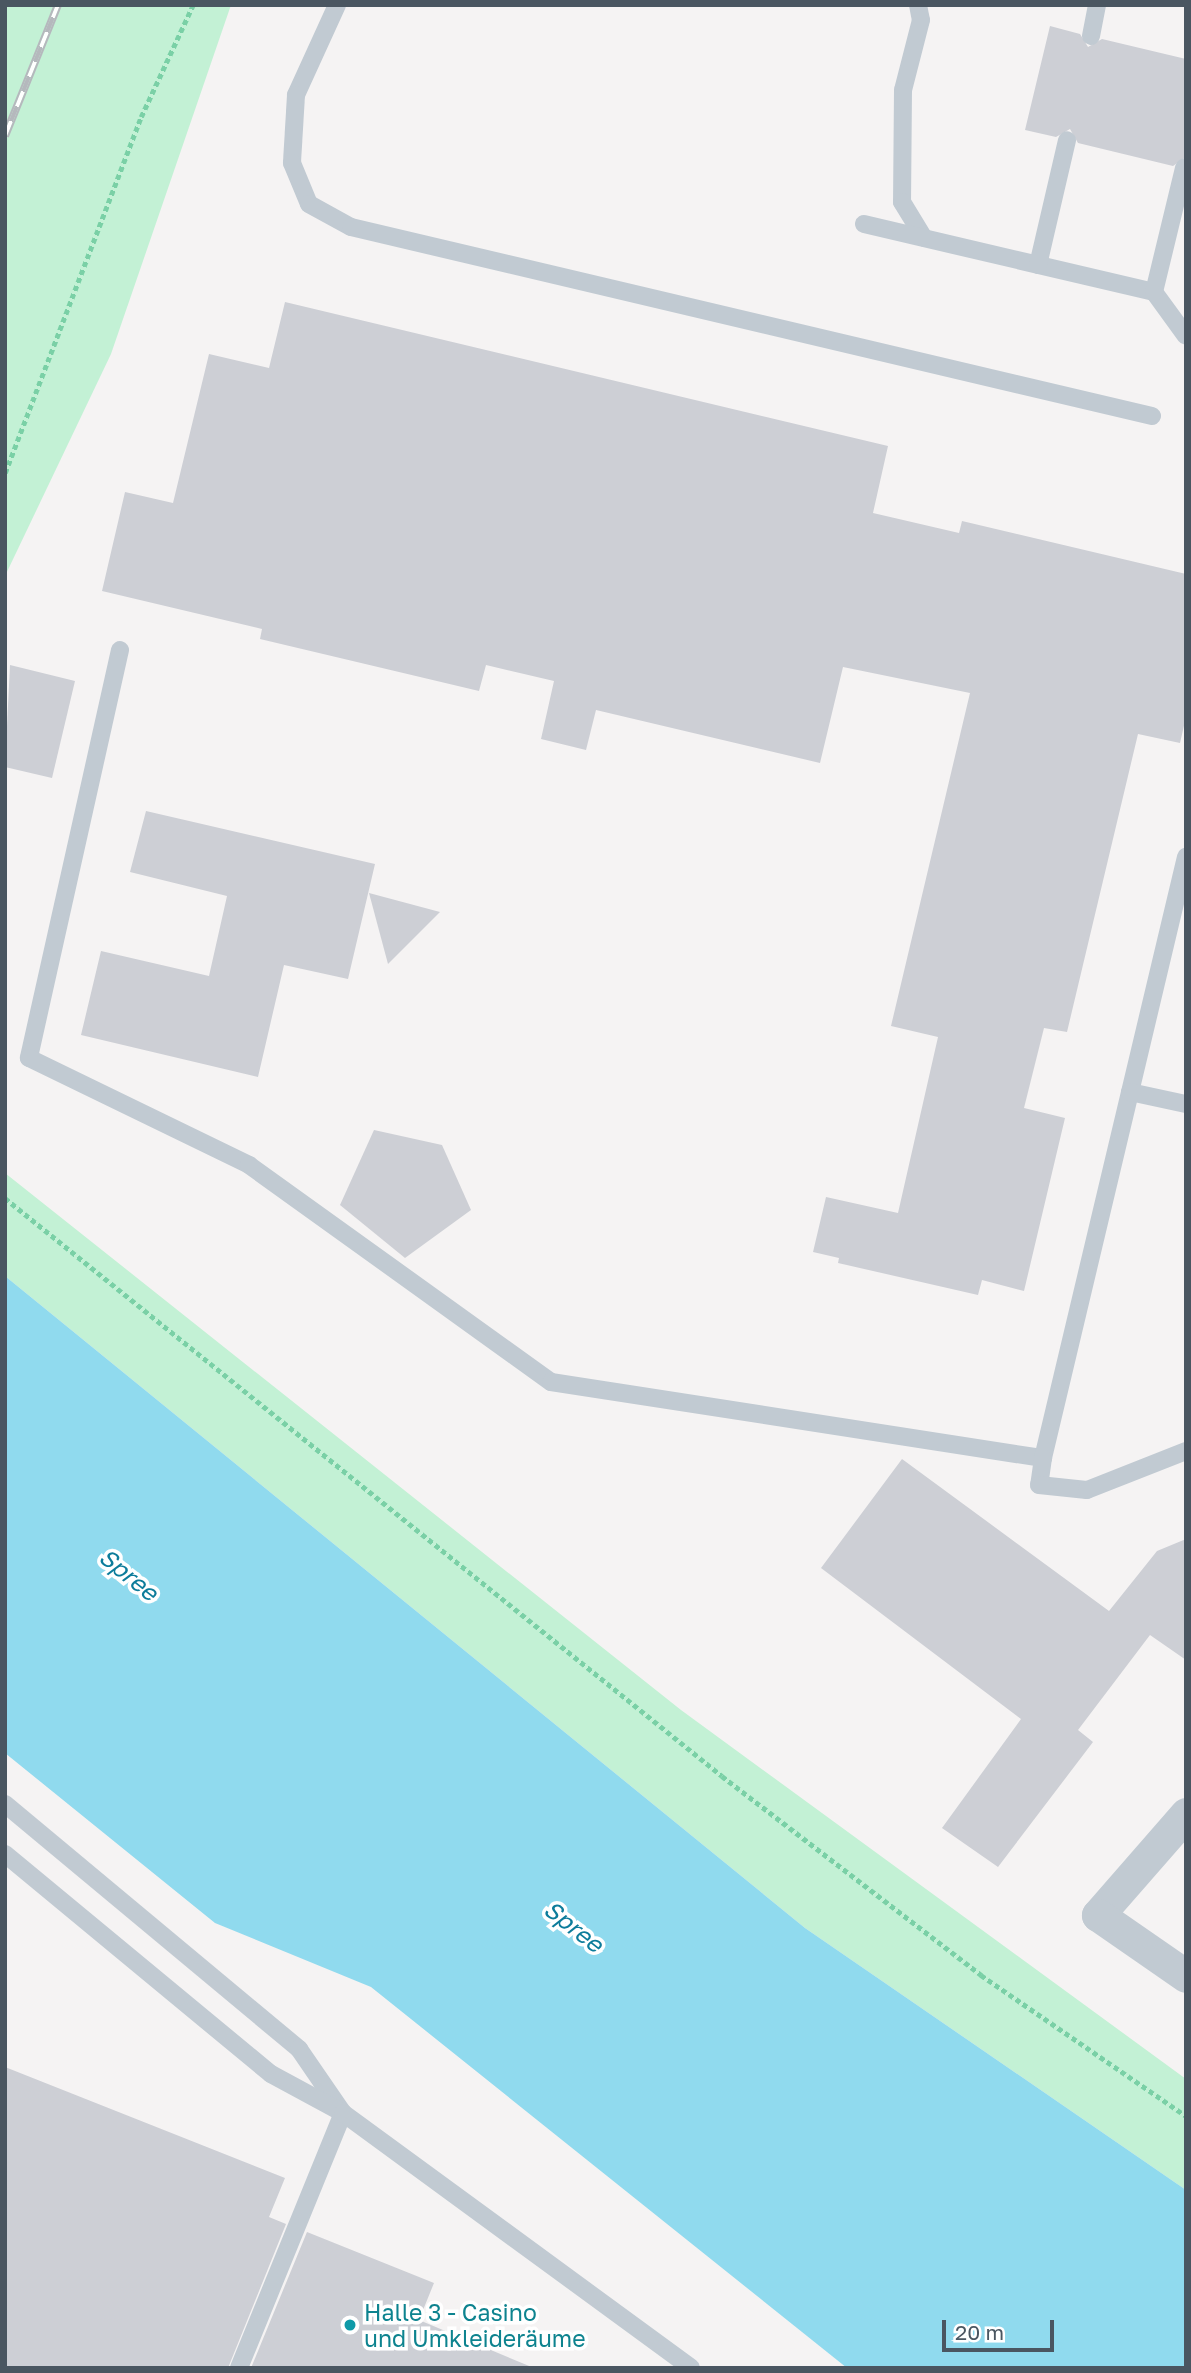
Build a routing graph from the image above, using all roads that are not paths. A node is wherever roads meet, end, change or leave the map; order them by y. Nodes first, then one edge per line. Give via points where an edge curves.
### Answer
1 (337, 5) edge
2 (918, 5) edge
3 (1097, 5) edge
4 (1091, 36) dead end
5 (1067, 140) dead end
6 (1184, 168) dead end
7 (864, 224) dead end
8 (924, 238) junction
9 (1038, 264) junction
10 (1154, 292) junction
11 (1186, 336) edge
12 (1152, 415) dead end
13 (120, 650) dead end
14 (1186, 857) edge
15 (1130, 1092) junction
16 (1186, 1104) edge
17 (1186, 1451) edge
18 (1043, 1458) junction
19 (5, 1804) edge
20 (1186, 1814) edge
21 (5, 1854) edge
22 (1186, 1976) edge
23 (343, 2113) junction
24 (239, 2368) edge
25 (691, 2368) edge

1 - 12 lane via 296,95 292,163 309,204 351,227
2 - 8 lane via 921,20 904,90 902,202
3 - 4 lane
5 - 9 lane
6 - 10 lane
7 - 8 lane
8 - 9 lane
9 - 10 lane
10 - 11 lane
13 - 18 lane via 29,1058 249,1165 551,1382
14 - 15 lane
15 - 16 lane
15 - 18 lane
17 - 18 lane via 1087,1490 1039,1485
19 - 23 lane via 299,2049
20 - 22 street via 1098,1915
21 - 23 lane via 271,2074
23 - 24 lane
23 - 25 lane

